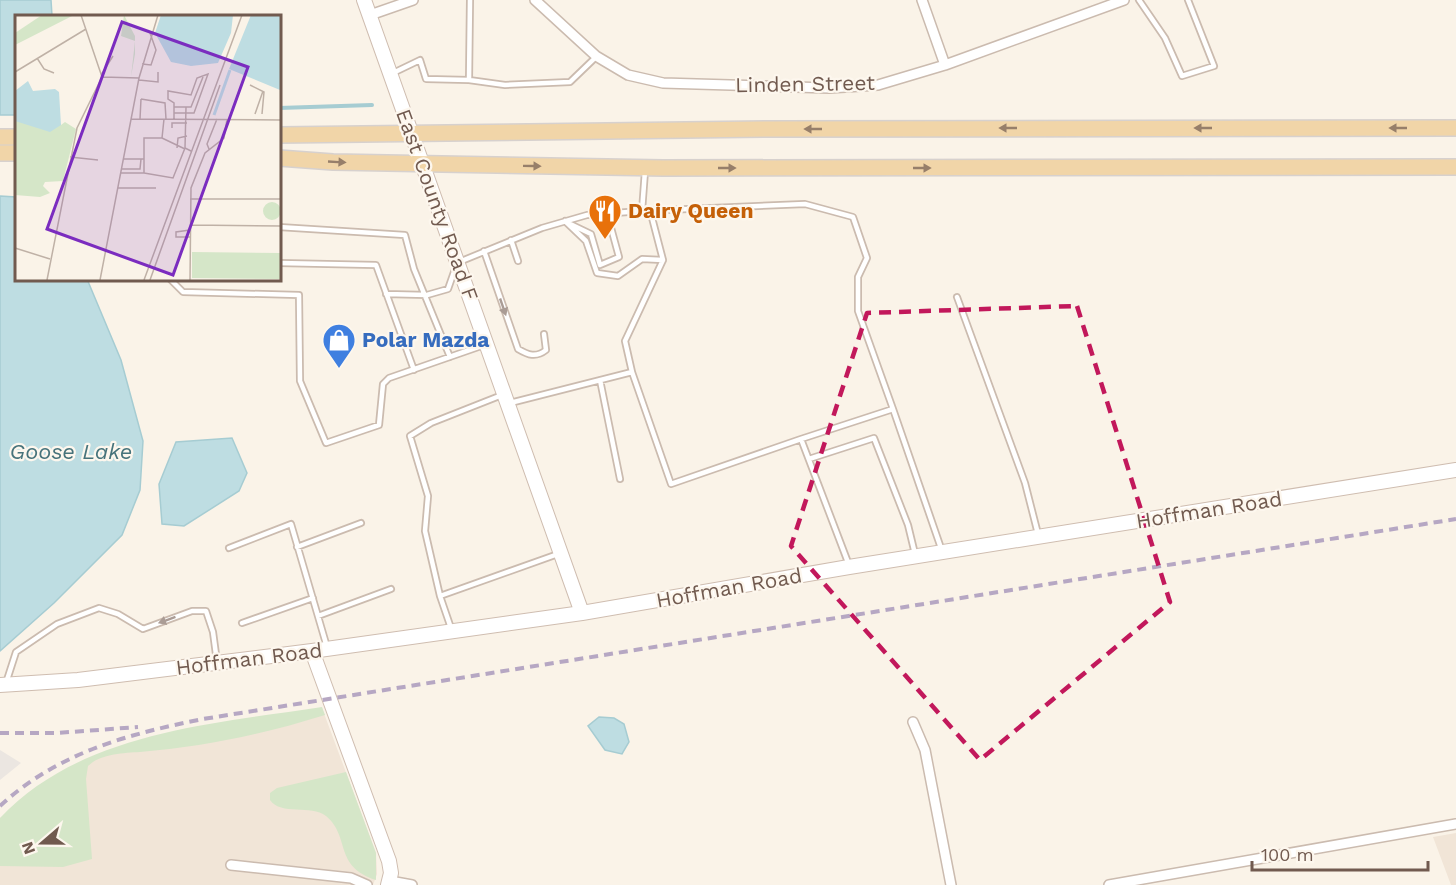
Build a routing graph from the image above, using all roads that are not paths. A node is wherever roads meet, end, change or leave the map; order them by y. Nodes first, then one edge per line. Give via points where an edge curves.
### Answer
1 (364, 0) edge
2 (413, 0) edge
3 (470, 0) edge
4 (536, 0) edge
5 (922, 0) edge
6 (1124, 0) edge
7 (1139, 0) edge
8 (1188, 0) edge
9 (1109, 3) edge
10 (370, 15) junction
11 (596, 56) junction
12 (945, 65) junction
13 (390, 74) junction
14 (469, 80) junction
15 (1456, 128) edge
16 (280, 135) edge
17 (412, 135) junction
18 (15, 136) edge
19 (0, 137) edge
20 (280, 158) edge
21 (423, 165) junction
22 (1456, 167) edge
23 (646, 168) junction
24 (650, 210) junction
25 (642, 211) junction
26 (608, 213) junction
27 (565, 221) junction
28 (280, 227) edge
29 (511, 240) junction
30 (484, 252) junction
31 (663, 260) junction
32 (518, 261) dead end
33 (458, 262) junction
34 (280, 263) edge
35 (171, 280) edge
36 (386, 294) junction
37 (427, 295) junction
38 (957, 297) dead end
39 (544, 334) dead end
40 (487, 344) junction
41 (450, 357) junction
42 (414, 370) junction
43 (632, 372) junction
44 (600, 380) junction
45 (506, 399) junction
46 (892, 409) junction
47 (801, 439) junction
48 (809, 459) junction
49 (1456, 470) edge
50 (621, 478) dead end
51 (361, 523) dead end
52 (1038, 537) junction
53 (297, 547) junction
54 (229, 548) dead end
55 (942, 552) junction
56 (561, 553) junction
57 (915, 556) junction
58 (849, 567) junction
59 (390, 589) dead end
60 (440, 596) junction
61 (313, 598) junction
62 (582, 614) junction
63 (318, 616) junction
64 (243, 623) dead end
65 (453, 632) junction
66 (328, 649) junction
67 (312, 651) junction
68 (217, 663) junction
69 (2, 685) edge
70 (913, 722) dead end
71 (1456, 824) edge
72 (231, 865) dead end
73 (389, 883) edge
74 (368, 885) edge
75 (412, 885) edge
76 (951, 885) edge
77 (1109, 885) edge

1 - 10 street, East County Road F
2 - 10 street
3 - 14 lane
4 - 11 street, Linden Street
5 - 12 street
6 - 9 street, Linden Street
7 - 8 lane via 1166,38 1182,76 1214,66
9 - 12 street, Linden Street
10 - 13 street, East County Road F
11 - 12 street, Linden Street via 628,75 663,83 811,88 878,85
11 - 14 lane via 570,82 505,85
13 - 14 lane via 420,60 426,79
13 - 17 street, East County Road F
15 -> 17 main road via 771,129
16 - 17 main road
17 - 21 street, East County Road F
18 - 19 main road
20 -> 21 main road
21 -> 23 main road
21 - 33 street, East County Road F
23 -> 22 main road
23 - 25 lane
24 - 25 lane
24 - 31 lane
24 - 46 lane via 805,204 854,217 867,258 858,277 858,311
25 - 26 lane
26 - 27 lane
26 - 27 lane via 620,257 600,265 591,234
27 - 29 lane
27 - 31 lane via 585,241 597,273 618,276 642,259
28 - 37 lane via 405,235
29 - 30 lane
29 - 32 lane
30 - 33 lane
30 -> 39 lane via 518,349 528,355 540,355 546,350
31 - 43 lane via 625,341
33 - 37 lane via 448,289
33 - 40 street, East County Road F
34 - 36 lane via 376,265
35 - 42 lane via 183,292 299,295 300,381 326,443 379,425 383,384
36 - 37 lane
36 - 42 lane
37 - 41 lane
38 - 52 lane via 1025,483
40 - 41 lane
40 - 45 street, East County Road F
41 - 42 lane
43 - 44 lane
43 - 47 lane via 671,484
44 - 45 lane
44 - 50 lane
45 - 56 street, East County Road F
45 - 60 lane via 431,423 410,436 428,496 425,531
46 - 47 lane
46 - 55 lane
47 - 48 lane
48 - 57 lane via 874,438 908,525
48 - 58 lane
49 - 52 street, Hoffman Road
51 - 53 lane
52 - 55 street, Hoffman Road
53 - 54 lane via 291,524
53 - 61 lane
55 - 57 street, Hoffman Road
56 - 60 lane
56 - 62 street, East County Road F
57 - 58 street, Hoffman Road
58 - 62 street, Hoffman Road
59 - 63 lane
60 - 65 lane
61 - 63 lane
61 - 64 lane
62 - 65 street, Hoffman Road
63 - 66 lane
65 - 66 street, Hoffman Road
66 - 67 street, Hoffman Road
67 - 68 street, Hoffman Road
67 - 73 street via 389,861
68 - 69 street, Hoffman Road
68 -> 69 lane via 207,610 192,611 143,629 99,608 57,624 16,652
70 - 76 street via 925,750
71 - 77 street
72 - 74 street via 351,878
73 - 75 street

